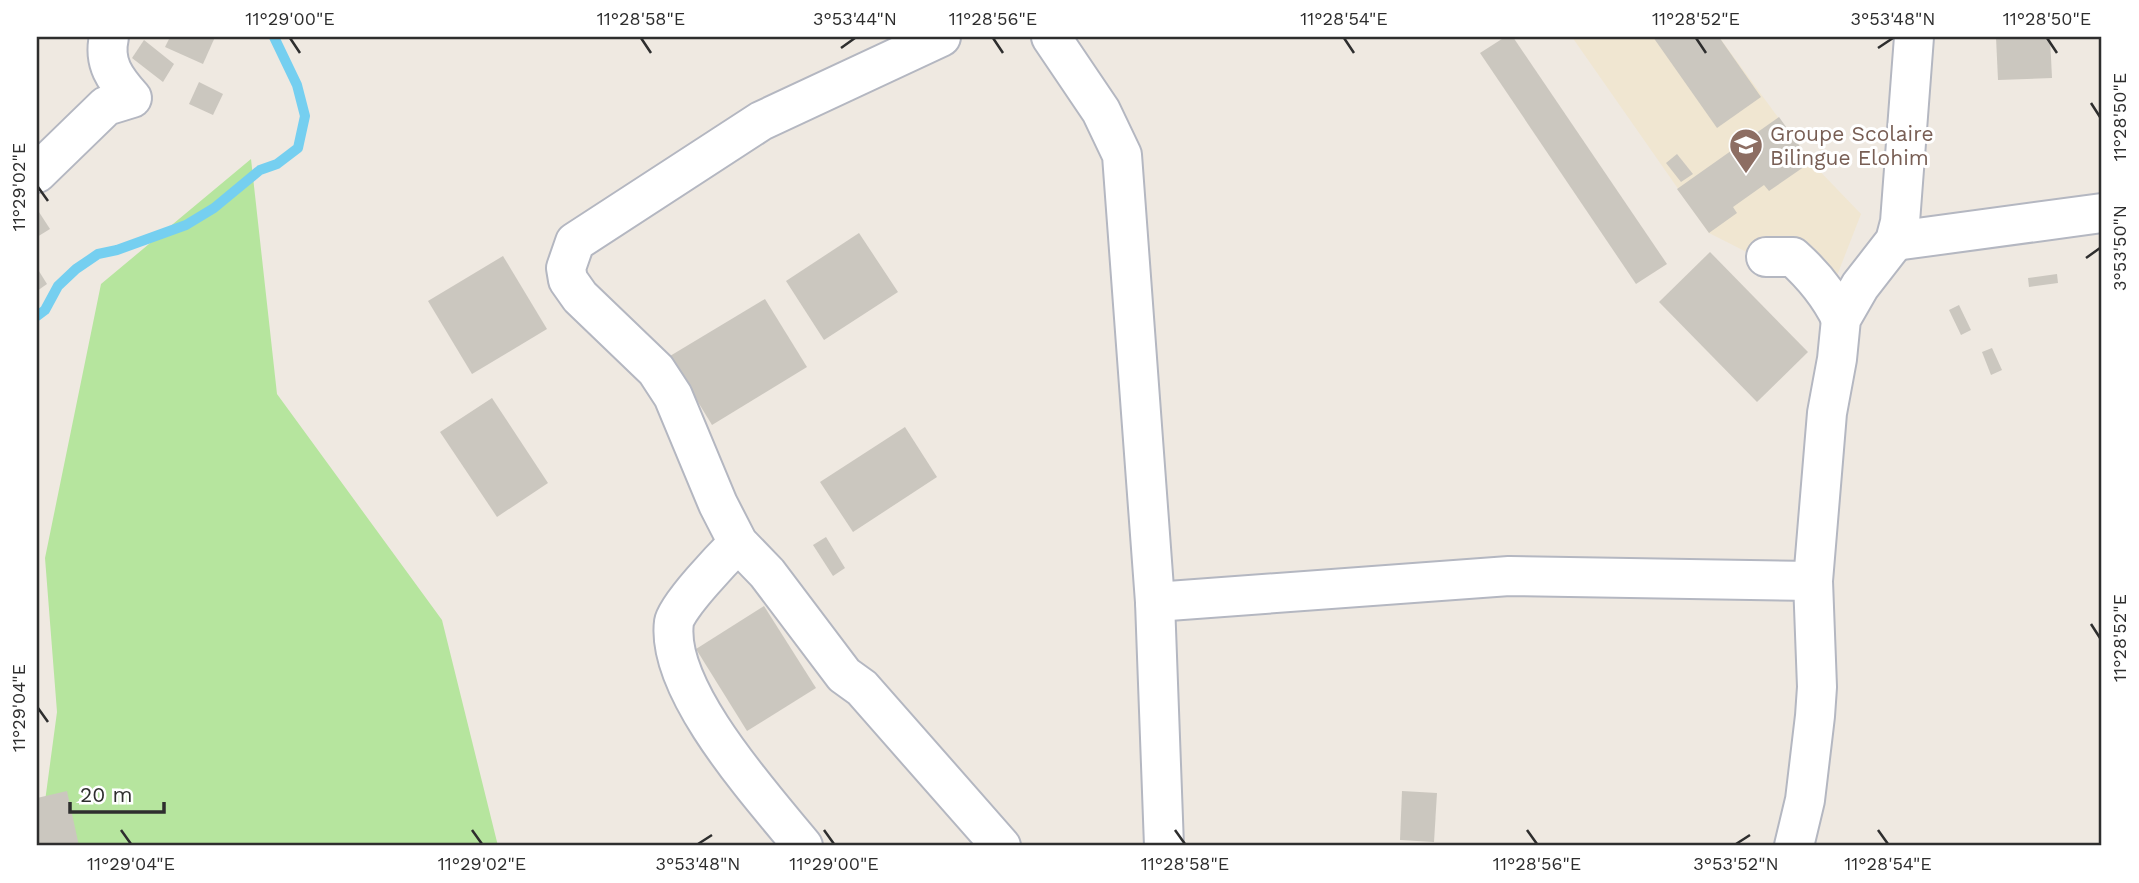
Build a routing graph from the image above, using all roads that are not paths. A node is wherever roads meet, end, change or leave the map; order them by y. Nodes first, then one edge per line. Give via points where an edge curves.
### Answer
1 (109, 37) edge
2 (941, 37) edge
3 (1051, 37) edge
4 (1907, 44) edge
5 (37, 173) edge
6 (2102, 213) edge
7 (1895, 242) junction
8 (1766, 257) dead end
9 (1841, 319) junction
10 (738, 543) junction
11 (1813, 581) junction
12 (1155, 603) junction
13 (803, 846) edge
14 (1001, 846) edge
15 (1164, 846) edge
16 (1794, 846) edge

1 - 5 street via 112,74 144,92 106,106
2 - 10 street via 761,121 575,242 566,268 568,280 656,370 673,396
3 - 12 street via 1101,111 1122,155
4 - 7 street via 1903,191
6 - 7 street
7 - 9 street
8 - 9 street via 1793,257 1831,299
9 - 11 street via 1827,413
10 - 13 street via 711,569 674,620 675,653 689,693 744,774
10 - 14 street via 767,573 844,675 862,688
11 - 12 street via 1508,576
11 - 16 street via 1815,716 1805,800
12 - 15 street

